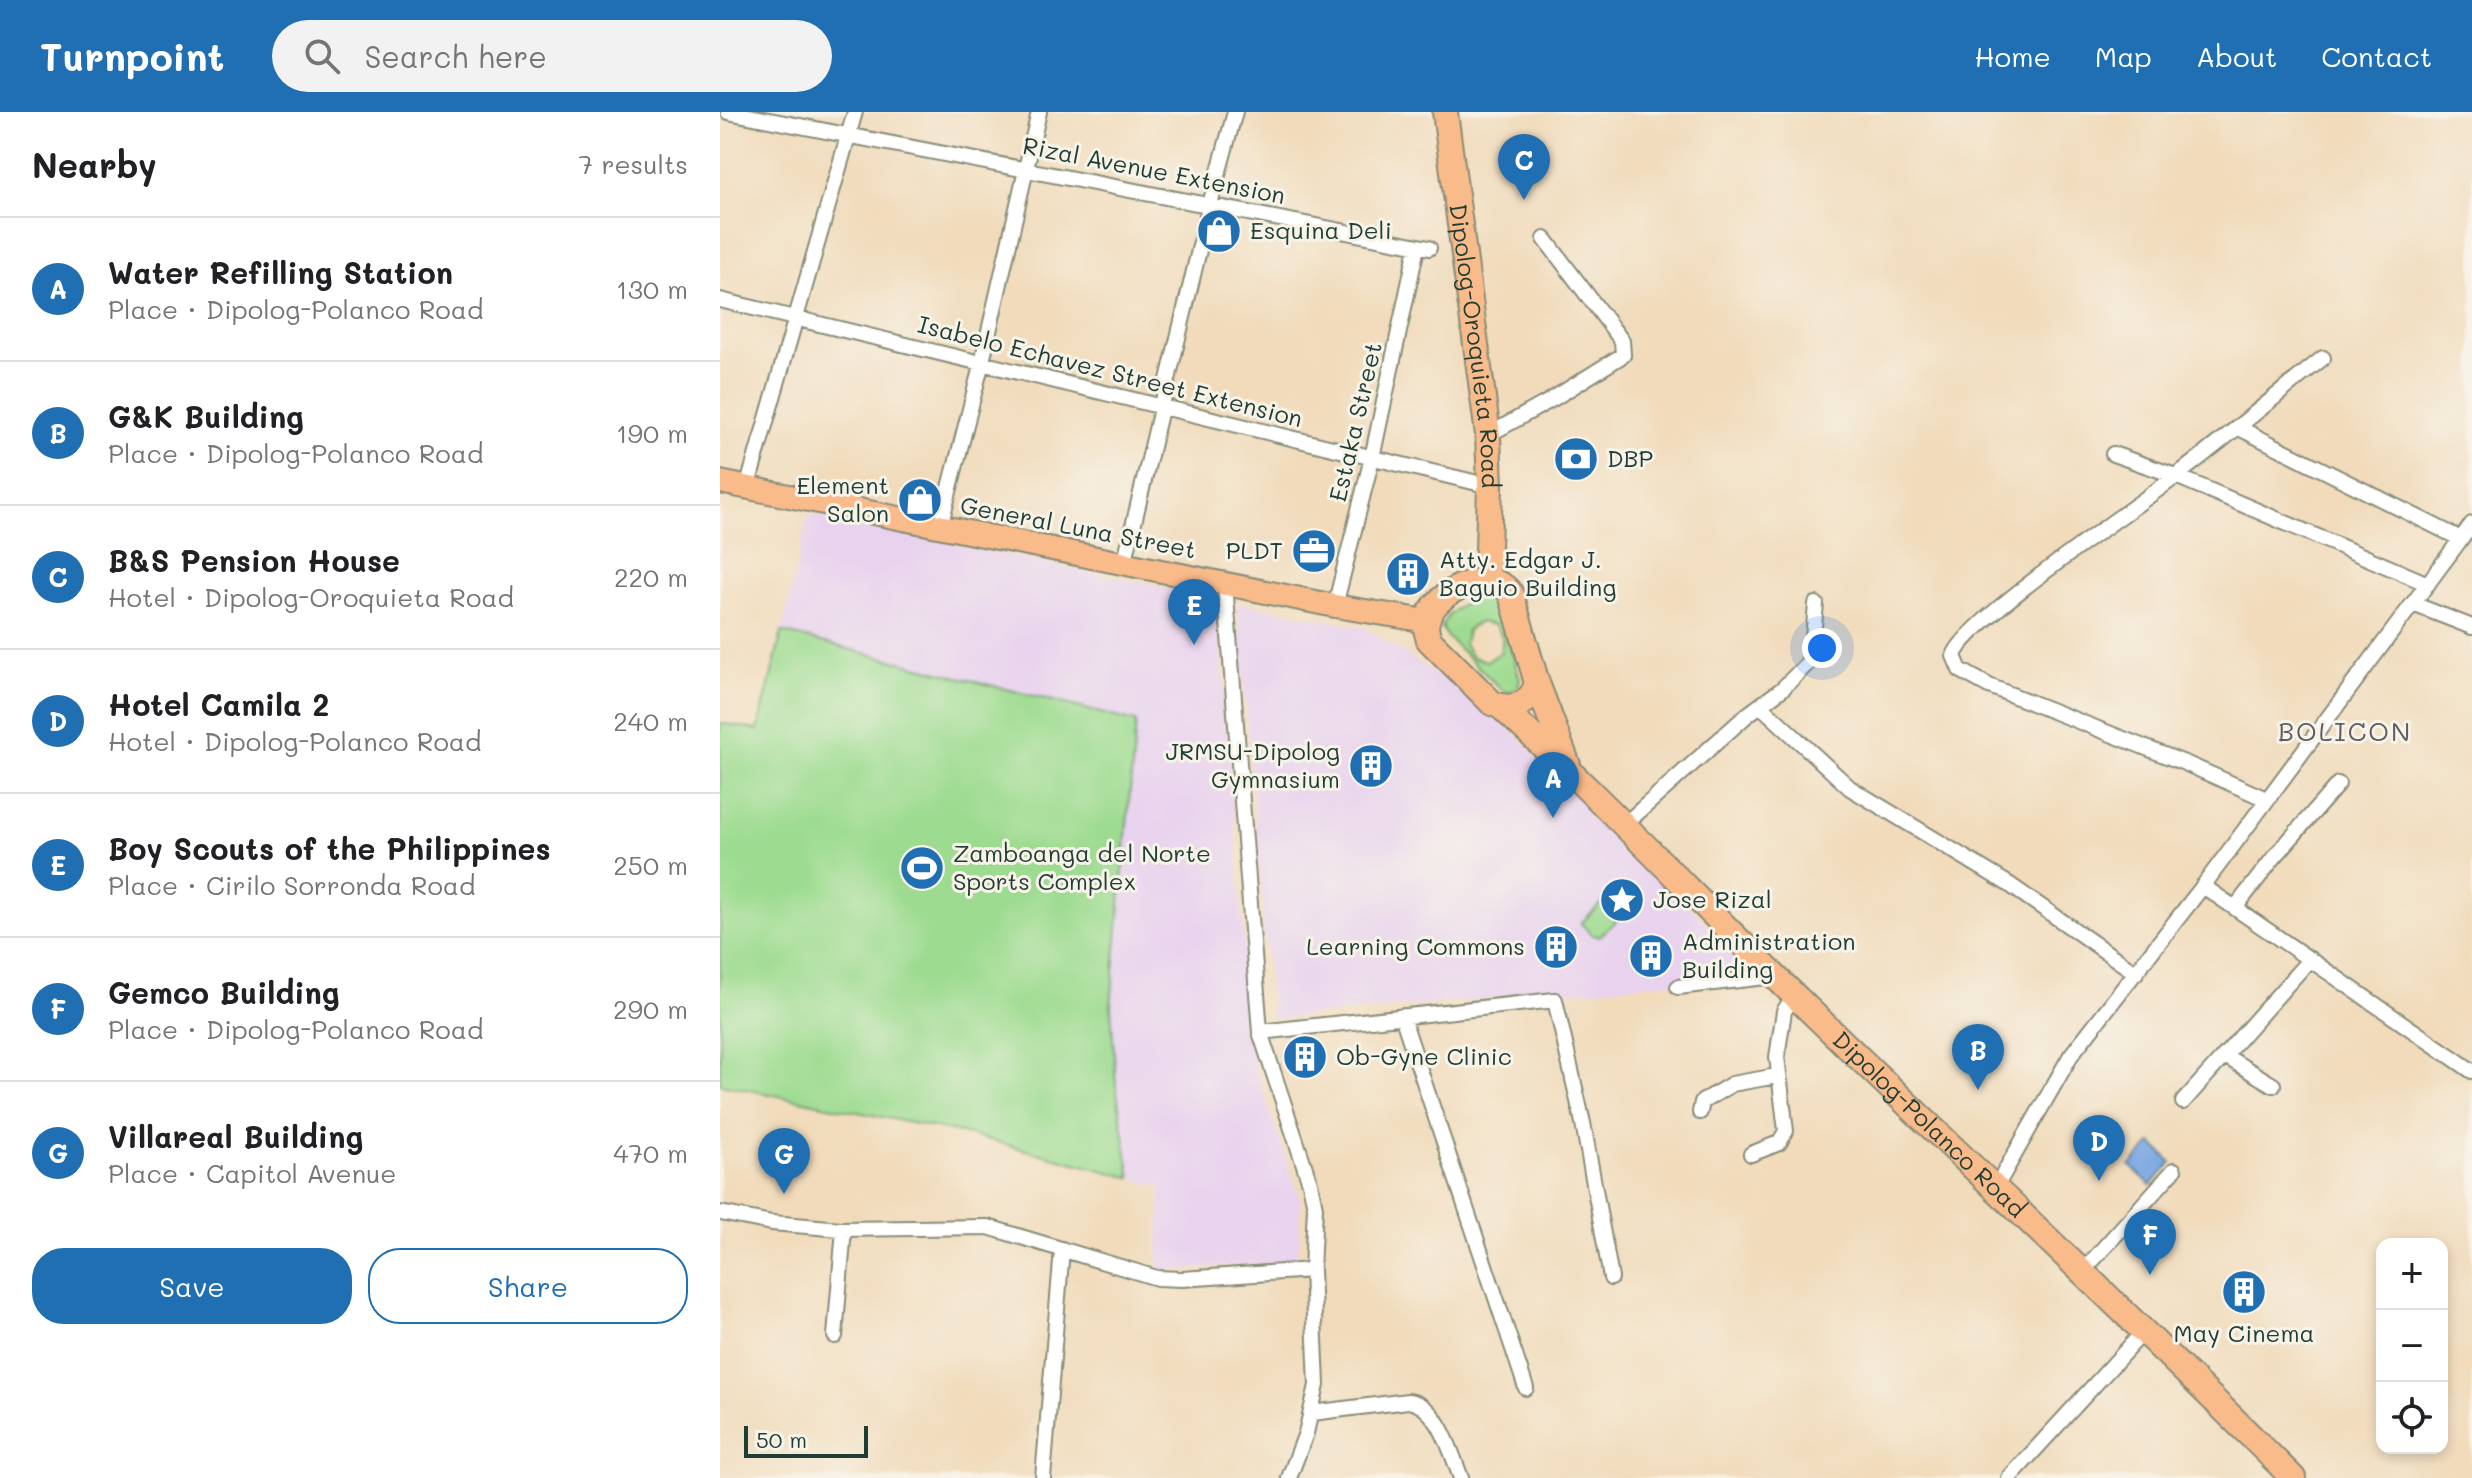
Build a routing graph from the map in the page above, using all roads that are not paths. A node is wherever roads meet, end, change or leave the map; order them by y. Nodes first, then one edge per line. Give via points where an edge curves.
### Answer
1 (728, 112) edge
2 (855, 112) edge
3 (1039, 112) edge
4 (1235, 112) edge
5 (1446, 122) edge
6 (848, 136) junction
7 (1025, 168) junction
8 (1210, 204) junction
9 (1545, 239) dead end
10 (1423, 247) joint
11 (720, 300) edge
12 (795, 319) junction
13 (2323, 358) dead end
14 (982, 362) junction
15 (1163, 407) junction
16 (2237, 427) junction
17 (1488, 435) junction
18 (2113, 454) dead end
19 (1372, 458) junction
20 (2176, 476) junction
21 (720, 482) edge
22 (1490, 486) junction
23 (747, 488) junction
24 (2472, 524) edge
25 (940, 527) junction
26 (2461, 539) junction
27 (1124, 564) junction
28 (1487, 580) junction
29 (1225, 584) junction
30 (2428, 584) junction
31 (1816, 604) dead end
32 (2413, 604) junction
33 (1335, 606) junction
34 (1427, 621) junction
35 (2472, 627) edge
36 (1537, 683) junction
37 (1761, 706) junction
38 (1501, 707) junction
39 (1568, 768) junction
40 (2338, 784) dead end
41 (2266, 799) junction
42 (1624, 825) junction
43 (2203, 886) junction
44 (2235, 908) junction
45 (2310, 959) junction
46 (2136, 973) junction
47 (1775, 976) junction
48 (1678, 987) dead end
49 (1795, 995) junction
50 (1402, 1016) junction
51 (1260, 1032) junction
52 (2225, 1056) junction
53 (2472, 1071) edge
54 (1777, 1076) junction
55 (2273, 1085) dead end
56 (2183, 1102) dead end
57 (1700, 1112) dead end
58 (1751, 1154) dead end
59 (2174, 1170) dead end
60 (1996, 1187) junction
61 (720, 1213) edge
62 (844, 1229) junction
63 (1062, 1249) junction
64 (1312, 1270) junction
65 (2083, 1271) junction
66 (1611, 1278) dead end
67 (2144, 1331) junction
68 (835, 1336) dead end
69 (1526, 1388) dead end
70 (1312, 1413) junction
71 (1043, 1478) edge
72 (1289, 1478) edge
73 (1461, 1478) edge
74 (2009, 1478) edge
75 (2293, 1478) edge

1 - 6 street, Rizal Avenue Extension
2 - 6 street
3 - 7 street
4 - 8 street
5 - 17 highway, Dipolog-Oroquieta Road
6 - 7 street, Rizal Avenue Extension
6 - 12 street
7 - 8 street, Rizal Avenue Extension
7 - 14 street
8 - 10 street, Rizal Avenue Extension
8 - 15 street
9 - 17 street via 1622,341 1623,355
10 - 19 street, Estaka Street
11 - 12 street, Isabelo Echavez Street Extension
12 - 14 street, Isabelo Echavez Street Extension
12 - 23 street
13 - 16 street
14 - 15 street, Isabelo Echavez Street Extension
14 - 25 street
15 - 19 street, Isabelo Echavez Street Extension
15 - 27 street
16 - 20 street
16 - 26 street
17 - 22 highway, Dipolog-Oroquieta Road
18 - 20 street
19 - 22 street, Isabelo Echavez Street Extension
19 - 33 street, Estaka Street
20 - 30 street
20 - 41 street via 2008,601 1963,641 1954,656 1956,665 1989,686
21 - 23 main road, General Luna Street
22 - 28 highway, Dipolog-Oroquieta Road
23 - 25 main road, General Luna Street
24 - 26 street
25 - 27 main road, General Luna Street
26 - 30 street
27 - 29 main road, General Luna Street
28 - 34 highway via 1464,585 1438,603
28 - 36 highway via 1511,594
29 - 33 main road, General Luna Street
29 - 51 street
30 - 32 street
31 - 37 street via 1808,663
32 - 35 street
32 - 41 street
33 - 34 main road, General Luna Street
34 - 38 highway, Dipolog-Polanco Road via 1435,647
36 - 38 highway via 1535,692 1519,705
36 - 39 highway
37 - 42 street
37 - 46 street via 1850,788 2010,885
38 - 39 highway, Dipolog-Polanco Road
39 - 42 highway, Dipolog-Polanco Road
40 - 44 street
41 - 43 street
42 - 47 highway, Dipolog-Polanco Road
43 - 44 street
43 - 46 street
44 - 45 street
45 - 52 street
45 - 53 street
46 - 60 street via 2071,1055
47 - 48 street
47 - 49 highway, Dipolog-Polanco Road
49 - 54 street via 1784,1011
49 - 60 highway, Dipolog-Polanco Road
50 - 51 street
50 - 66 street via 1555,1000
50 - 69 street
51 - 64 street via 1310,1183 1315,1207
52 - 55 street
52 - 56 street
54 - 57 street via 1732,1084 1702,1102
54 - 58 street via 1787,1123 1784,1138
59 - 65 street
60 - 65 highway, Dipolog-Polanco Road
61 - 62 street
62 - 63 street via 988,1227
62 - 68 street
63 - 64 street via 1157,1278
63 - 71 street
64 - 70 street via 1317,1385
65 - 67 highway, Dipolog-Polanco Road
67 - 74 street
67 - 75 highway, Dipolog-Polanco Road
70 - 72 street
70 - 73 street via 1418,1402 1427,1408

